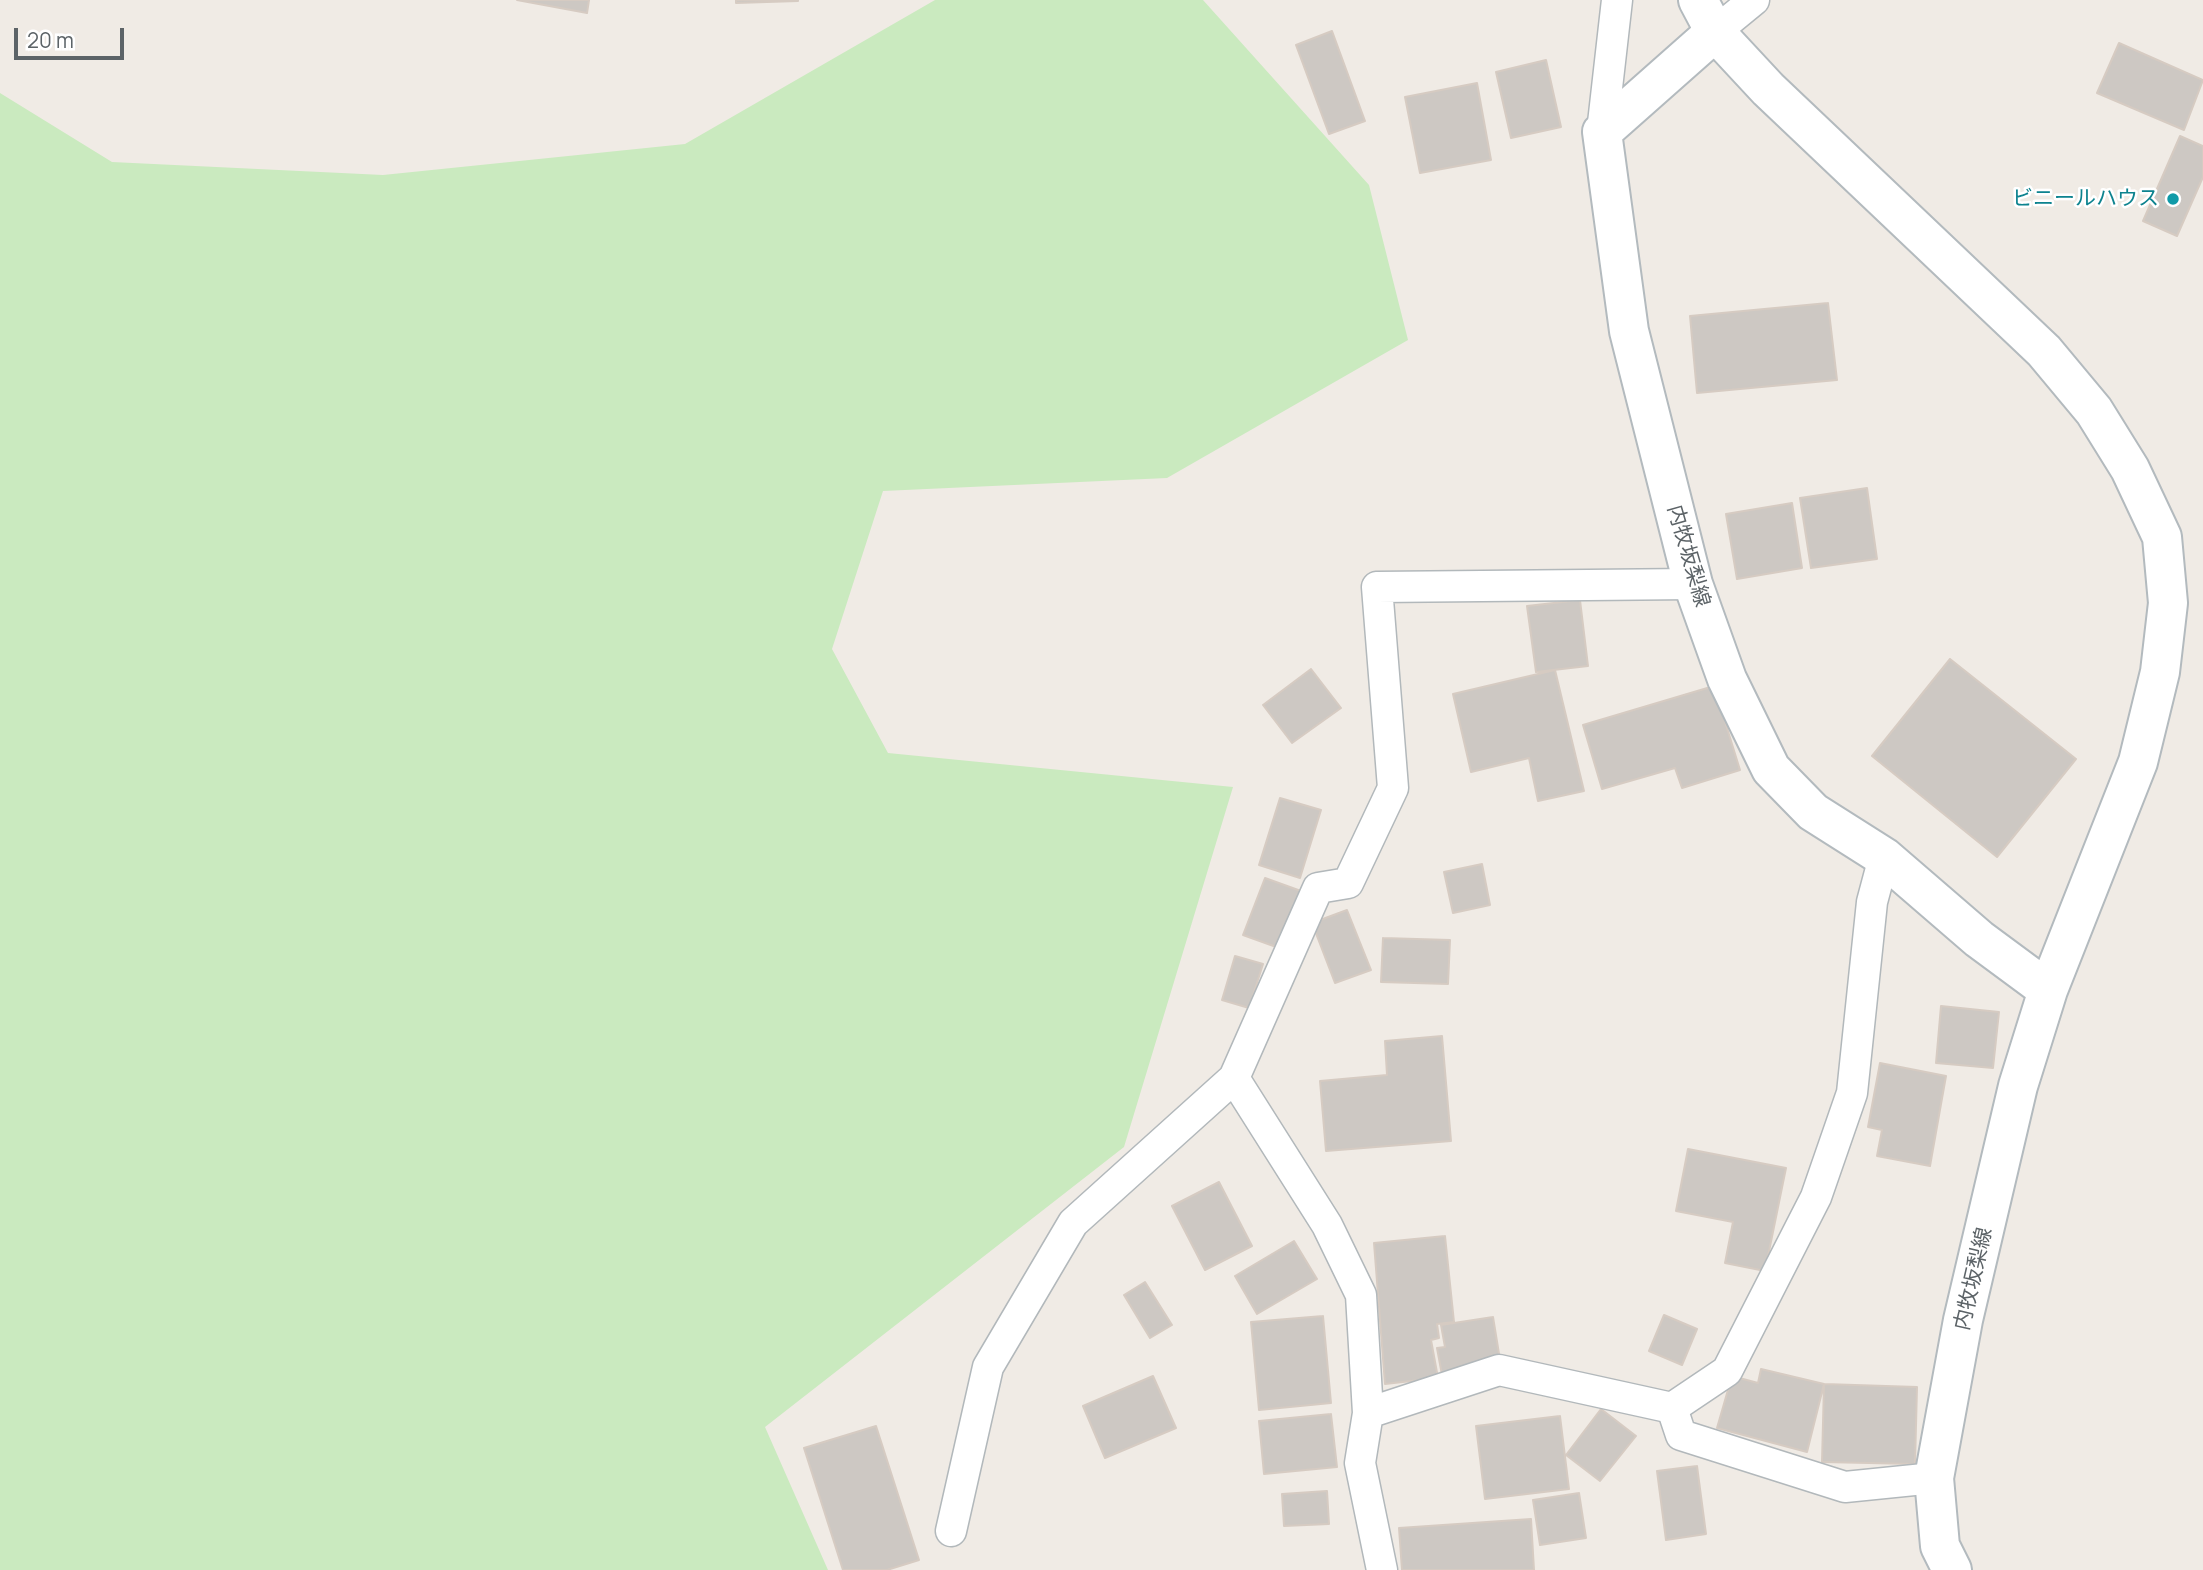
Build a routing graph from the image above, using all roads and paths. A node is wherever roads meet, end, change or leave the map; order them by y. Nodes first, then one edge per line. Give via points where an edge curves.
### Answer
1 (1617, 0) edge
2 (1754, 0) edge
3 (1706, 16) edge
4 (1602, 132) junction
5 (1693, 584) junction
6 (1884, 857) junction
7 (2048, 990) junction
8 (1234, 1078) junction
9 (1672, 1408) junction
10 (1368, 1413) junction
11 (1934, 1478) junction
12 (951, 1531) dead end
13 (1382, 1570) edge
14 (1952, 1570) edge

1 - 4 street
2 - 3 street
3 - 4 main road
3 - 7 main road, 内牧坂梨線 via 1769,89 2044,351 2101,423 2130,469 2162,537 2168,603 2160,672 2138,762
4 - 5 main road, 内牧坂梨線 via 1629,331
5 - 6 main road, 内牧坂梨線 via 1727,679 1771,769 1812,812
5 - 8 street via 1377,587 1393,788 1348,883 1318,888
6 - 7 main road, 内牧坂梨線 via 1979,939
6 - 9 street via 1872,902 1852,1093 1816,1197 1727,1371
7 - 11 main road, 内牧坂梨線 via 2018,1086 1966,1307
8 - 10 street via 1327,1225 1362,1295
8 - 12 street via 1073,1223 988,1367
9 - 10 street via 1499,1370
9 - 11 street via 1681,1435 1845,1487
10 - 13 street via 1360,1464
11 - 14 main road, 内牧坂梨線 via 1940,1546

